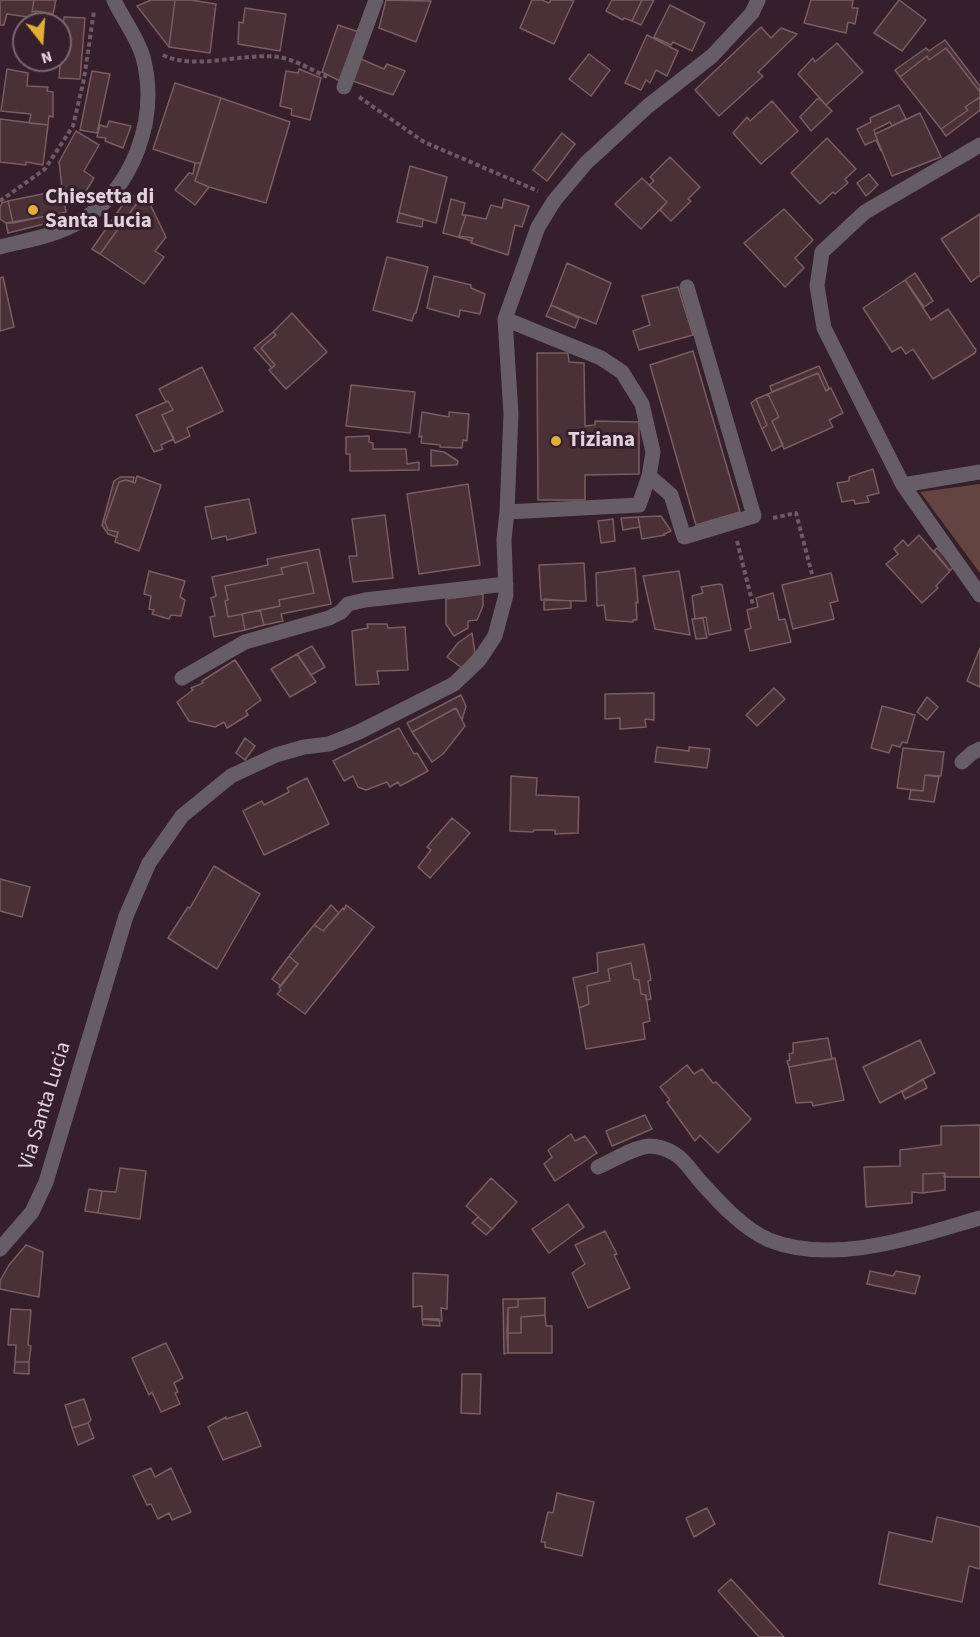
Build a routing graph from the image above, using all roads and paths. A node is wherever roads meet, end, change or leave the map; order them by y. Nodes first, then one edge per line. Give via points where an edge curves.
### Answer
1 (96, 0) edge
2 (114, 0) edge
3 (376, 0) edge
4 (758, 0) edge
5 (344, 87) dead end
6 (980, 145) edge
7 (0, 201) edge
8 (0, 247) edge
9 (687, 287) dead end
10 (505, 319) junction
11 (980, 472) edge
12 (649, 476) junction
13 (903, 485) junction
14 (507, 512) junction
15 (775, 519) dead end
16 (736, 536) dead end
17 (812, 574) dead end
18 (506, 584) junction
19 (980, 596) edge
20 (753, 605) dead end
21 (182, 678) dead end
22 (980, 749) edge
23 (962, 762) dead end
24 (598, 1167) dead end
25 (980, 1218) edge
26 (0, 1249) edge

1 - 7 path via 73,126 45,169
2 - 8 street via 137,39 147,75 147,112 136,155 112,193 79,222 53,234
3 - 5 street
4 - 10 street via 752,13 712,56 648,106 586,163 554,201 538,227
6 - 13 street via 865,212 822,252 817,286 824,328
9 - 12 street via 754,516 684,537 671,495
10 - 12 street via 601,358 622,372 642,404 653,452
10 - 14 street, Via Santa Lucia via 512,414
11 - 13 street
12 - 14 street via 639,505
13 - 19 street
14 - 18 street, Via Santa Lucia
15 - 17 path via 796,513
16 - 20 path
18 - 21 street via 348,604 329,618 245,642
18 - 26 street, Via Santa Lucia via 495,636 479,660 454,684 359,732 329,744 276,755 231,776 182,816 149,863 126,916 46,1182 32,1212
22 - 23 street
24 - 25 street via 639,1148 663,1148 677,1155 752,1231 770,1240 802,1247 887,1245

